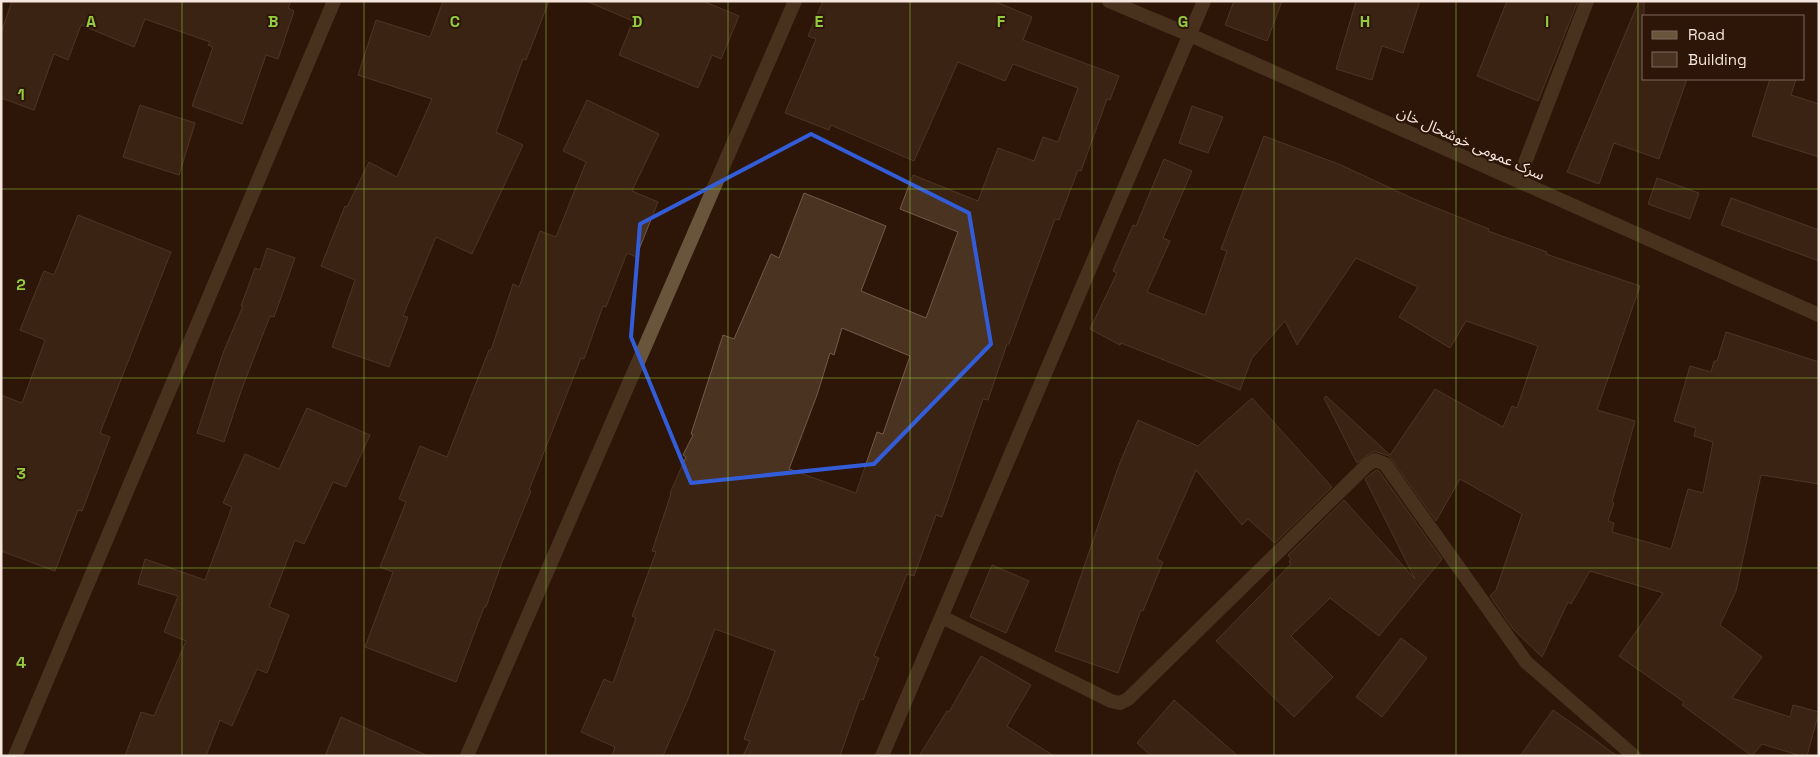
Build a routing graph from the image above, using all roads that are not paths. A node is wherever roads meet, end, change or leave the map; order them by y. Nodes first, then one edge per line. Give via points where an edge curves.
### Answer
1 (334, 1) edge
2 (795, 1) edge
3 (1109, 1) edge
4 (1204, 1) edge
5 (1587, 1) edge
6 (1190, 34) junction
7 (1518, 182) junction
8 (1819, 315) edge
9 (942, 617) junction
10 (14, 756) edge
11 (467, 756) edge
12 (882, 756) edge
13 (1634, 756) edge

1 - 10 street
2 - 11 street
3 - 6 street, سرک عمومی خوشحال خان
4 - 6 street
5 - 7 street
6 - 7 street, سرک عمومی خوشحال خان
6 - 9 street
7 - 8 street, سرک عمومی خوشحال خان
9 - 12 street
9 - 13 street via 1120,703 1128,700 1367,465 1376,460 1385,464 1526,662

